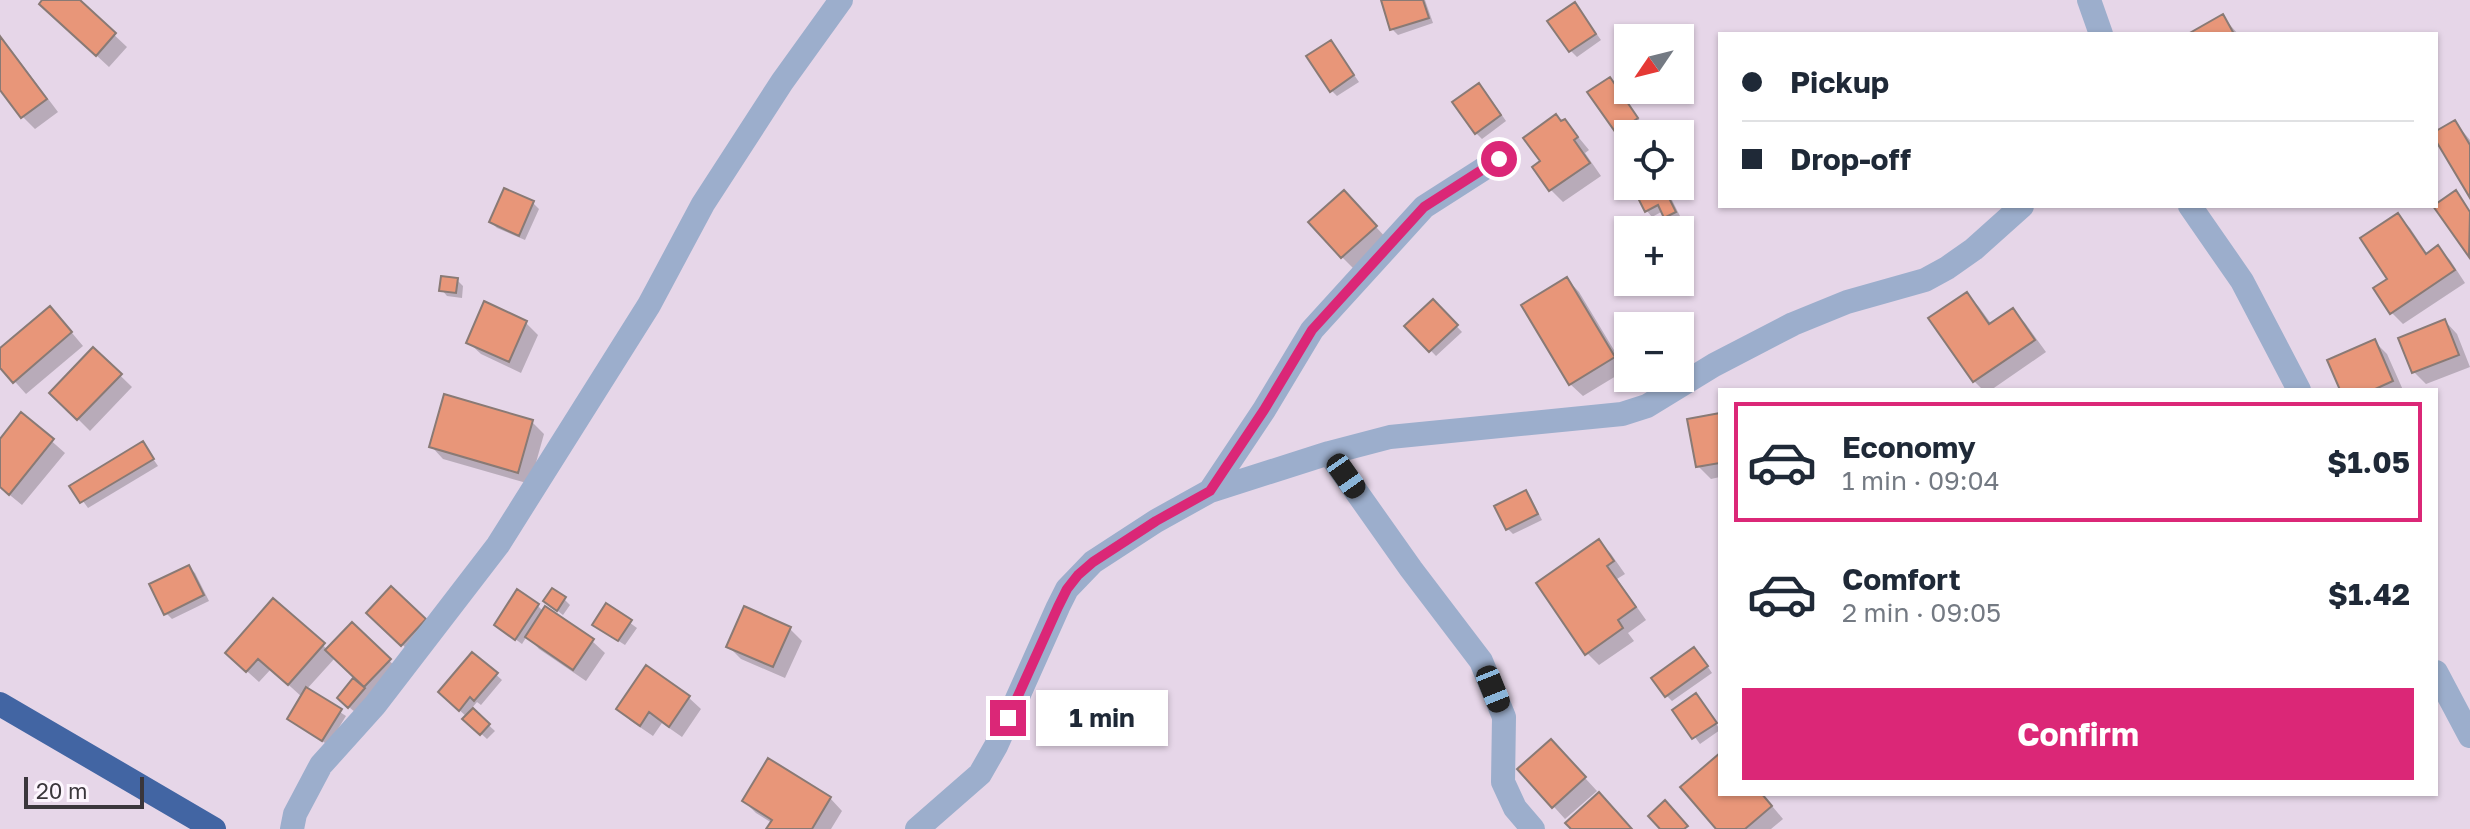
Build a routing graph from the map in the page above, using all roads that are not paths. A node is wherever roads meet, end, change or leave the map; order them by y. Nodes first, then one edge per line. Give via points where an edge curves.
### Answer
1 (841, 0) edge
2 (2089, 0) edge
3 (2100, 32) edge
4 (1499, 159) dead end
5 (2020, 208) edge
6 (2191, 208) edge
7 (2298, 388) edge
8 (1329, 453) junction
9 (1210, 491) junction
10 (2438, 676) edge
11 (0, 704) edge
12 (2470, 736) edge
13 (214, 829) edge
14 (292, 829) edge
15 (917, 829) edge
16 (1533, 829) edge

1 - 14 street via 703,204 649,305 498,545 375,705 321,765
2 - 3 street
4 - 9 street via 1424,207 1312,330
5 - 8 street via 1974,249 1925,280 1793,324 1647,406 1622,414 1390,437
6 - 7 street via 2242,281
8 - 9 street
8 - 16 street via 1481,661 1504,717 1503,782
9 - 15 street via 1078,575 980,774
10 - 12 street
11 - 13 highway

